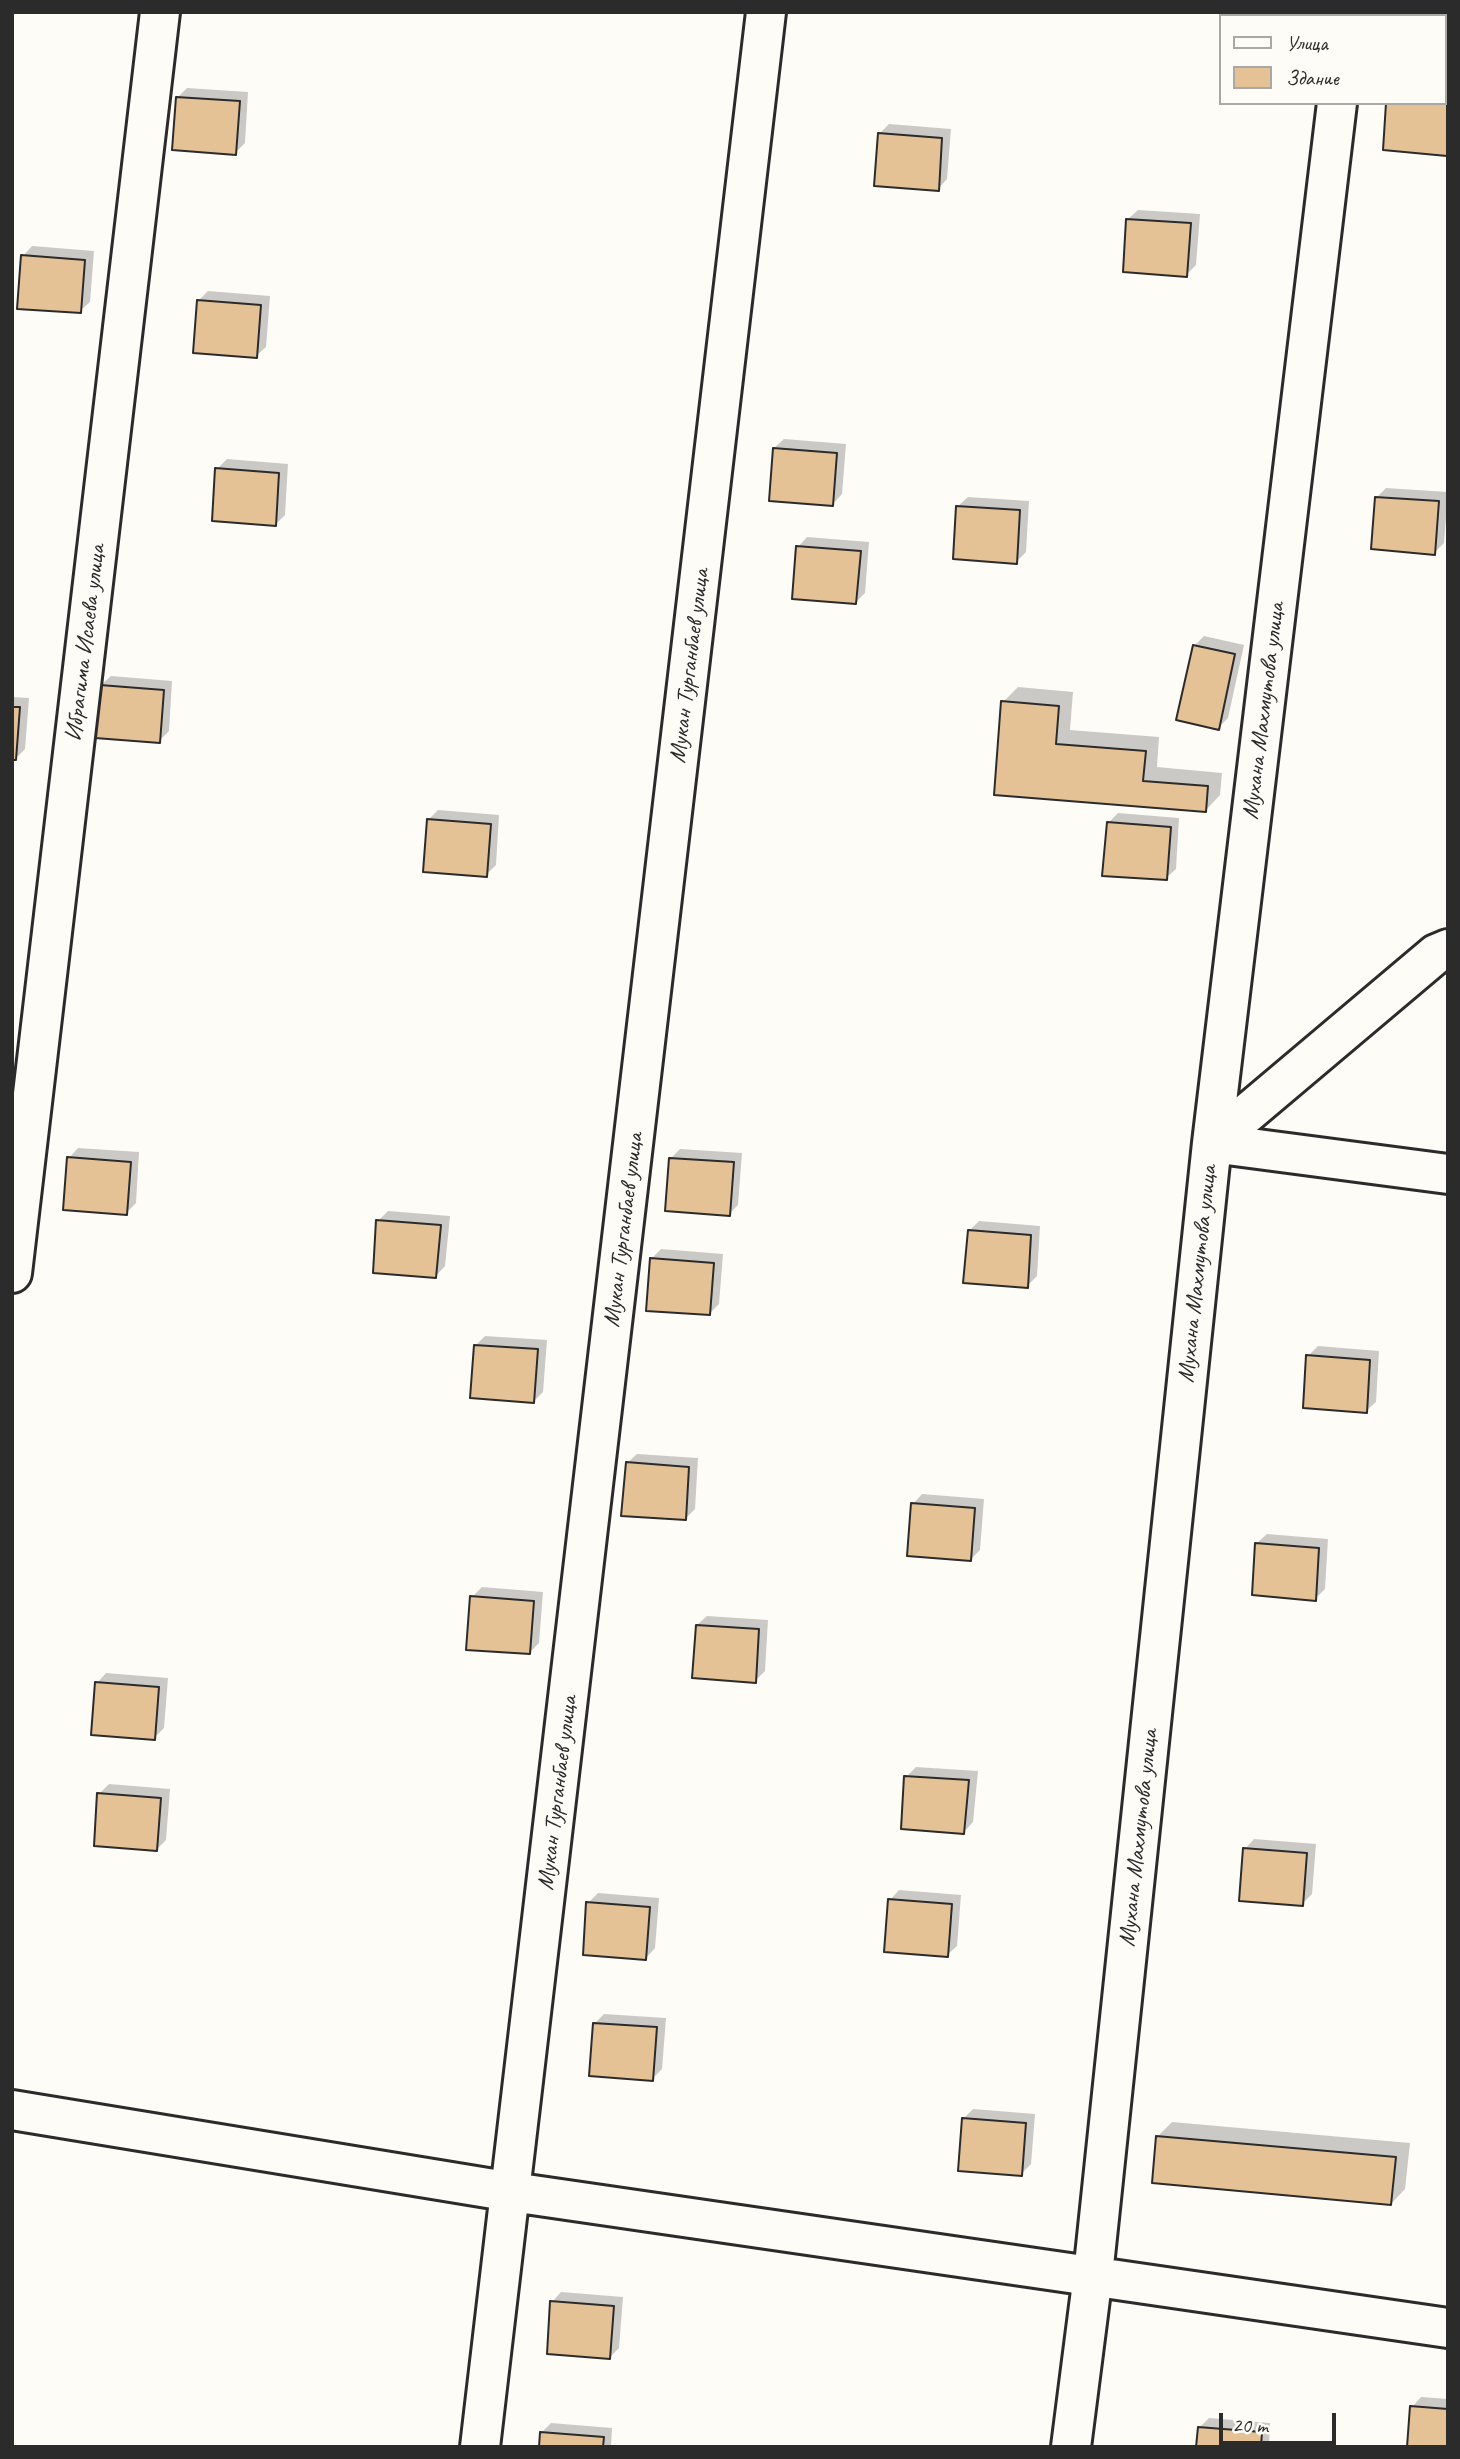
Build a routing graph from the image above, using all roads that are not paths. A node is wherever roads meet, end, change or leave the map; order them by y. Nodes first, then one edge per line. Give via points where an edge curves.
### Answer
1 (160, 12) edge
2 (766, 12) edge
3 (1337, 105) edge
4 (1448, 949) edge
5 (1212, 1143) junction
6 (1448, 1174) edge
7 (12, 1273) edge
8 (12, 2110) edge
9 (512, 2192) junction
10 (1093, 2275) junction
11 (1448, 2328) edge
12 (480, 2447) edge
13 (1071, 2447) edge

1 - 7 street, Ибрагима Исаева улица
2 - 9 street, Мукан Турганбаев улица
3 - 5 street, Мухана Махмутова улица
4 - 5 street via 1436,954
5 - 6 street
5 - 10 street, Мухана Махмутова улица
8 - 9 street
9 - 10 street
9 - 12 street, Мукан Турганбаев улица
10 - 11 street
10 - 13 street, Мухана Махмутова улица

